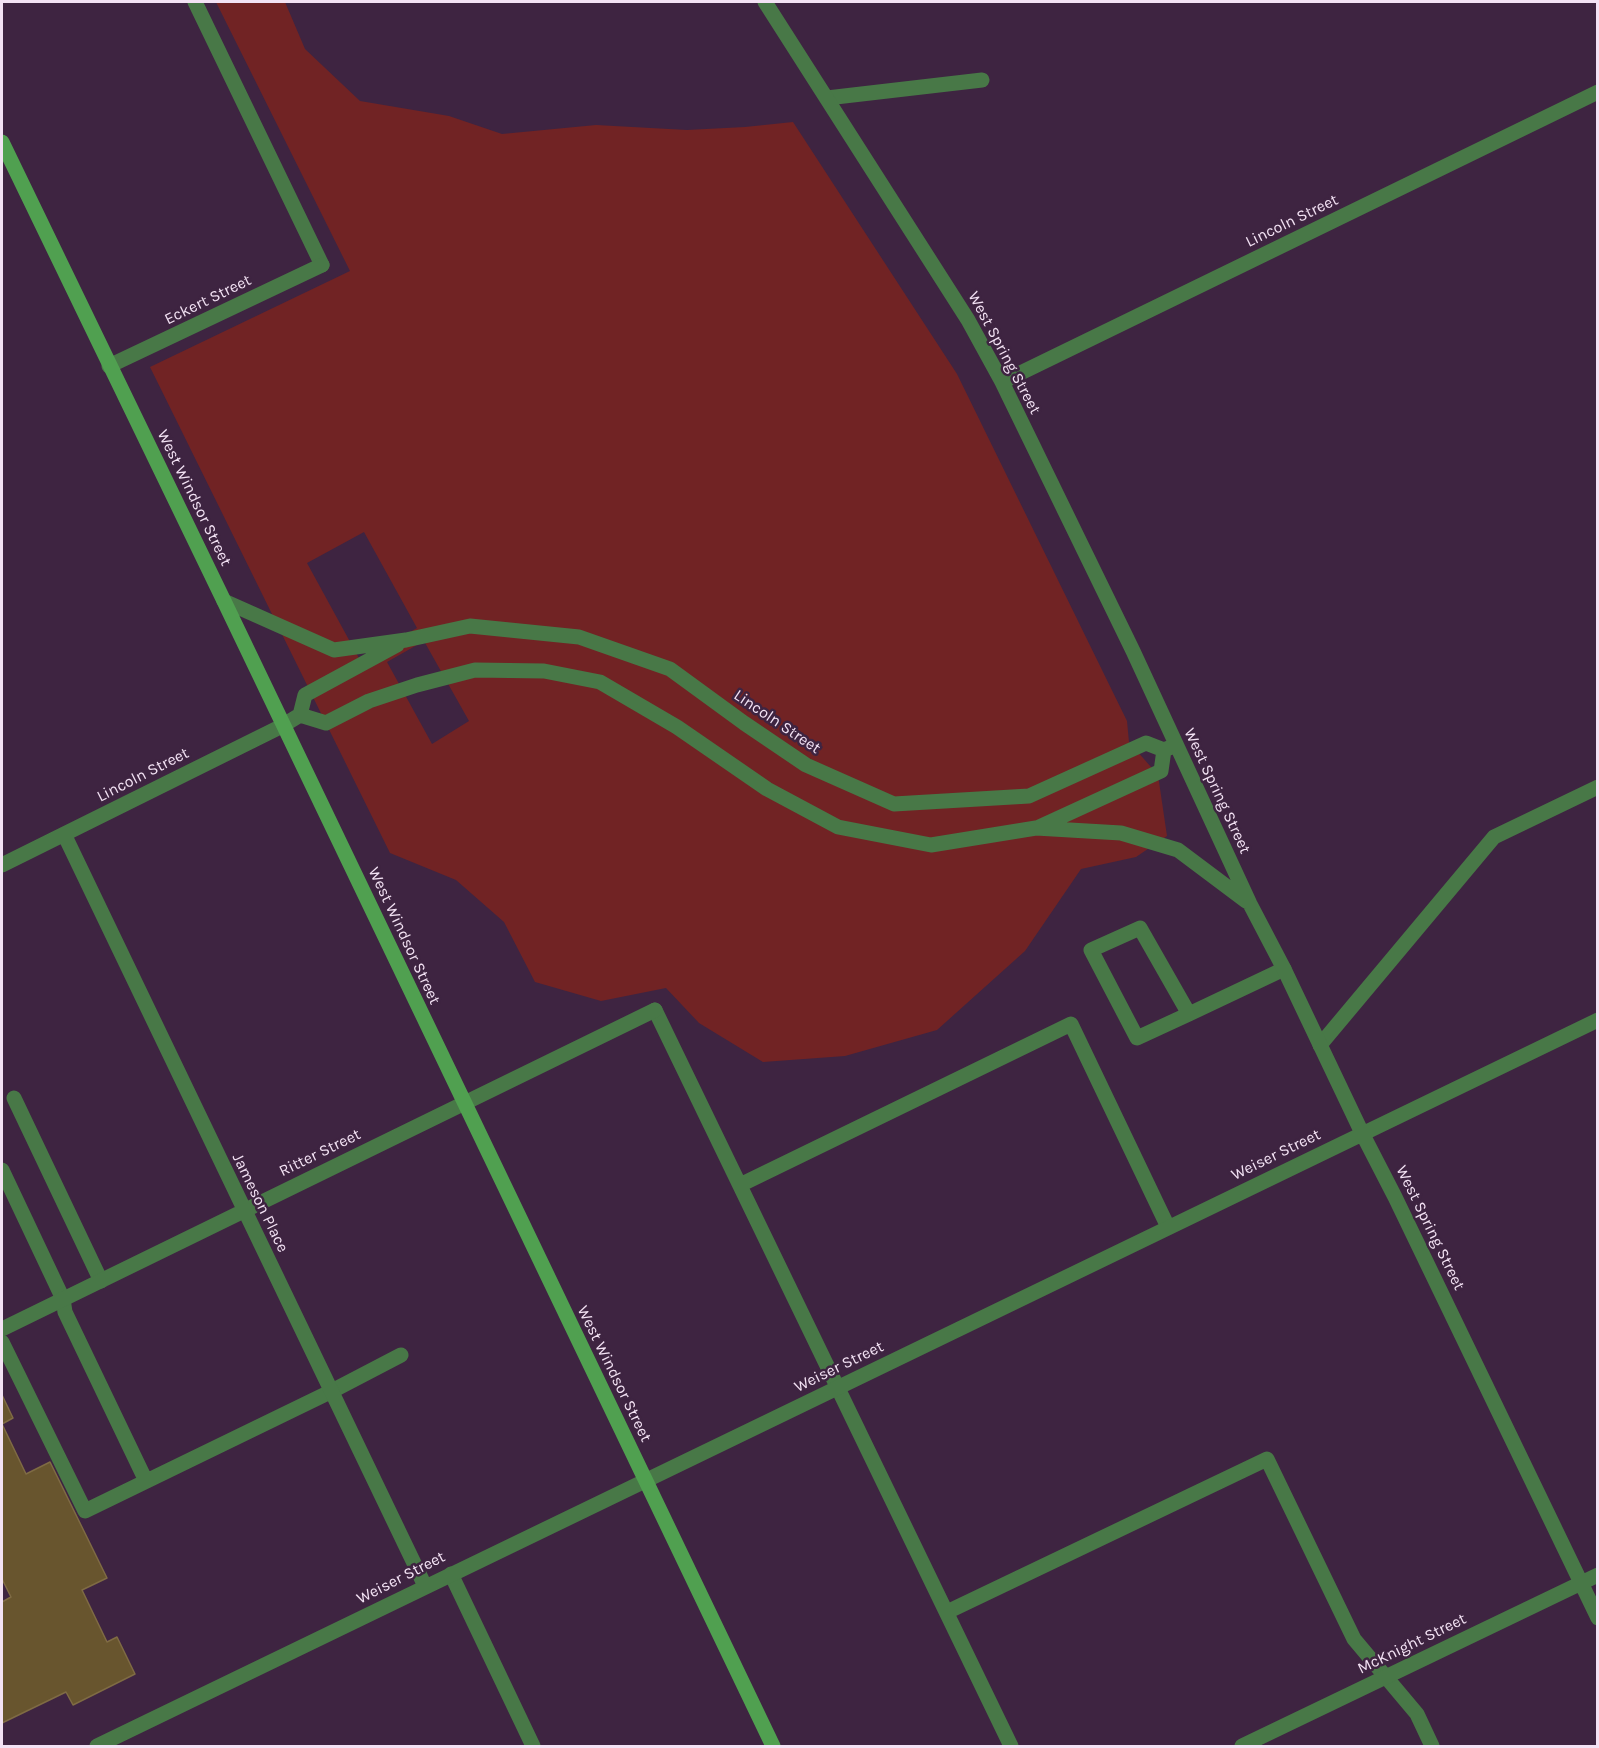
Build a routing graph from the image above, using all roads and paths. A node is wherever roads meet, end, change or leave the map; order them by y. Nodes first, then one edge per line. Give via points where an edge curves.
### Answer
1 (195, 2) edge
2 (765, 2) edge
3 (982, 80) dead end
4 (1598, 92) edge
5 (827, 99) junction
6 (2, 142) edge
7 (109, 366) junction
8 (1002, 382) junction
9 (224, 601) junction
10 (406, 640) junction
11 (300, 715) junction
12 (282, 726) junction
13 (1170, 748) junction
14 (1598, 787) edge
15 (1036, 828) junction
16 (64, 834) junction
17 (2, 865) edge
18 (1250, 904) junction
19 (1284, 969) junction
20 (1189, 1014) junction
21 (1598, 1020) edge
22 (1320, 1045) junction
23 (14, 1098) dead end
24 (464, 1103) junction
25 (1362, 1133) junction
26 (2, 1170) edge
27 (740, 1185) junction
28 (244, 1210) junction
29 (1168, 1227) junction
30 (101, 1281) junction
31 (63, 1299) junction
32 (2, 1329) edge
33 (2, 1342) edge
34 (401, 1354) dead end
35 (837, 1388) junction
36 (332, 1391) junction
37 (646, 1480) junction
38 (146, 1481) junction
39 (451, 1574) junction
40 (1598, 1575) edge
41 (1581, 1583) junction
42 (425, 1586) junction
43 (947, 1612) junction
44 (1598, 1618) edge
45 (1386, 1677) junction
46 (123, 1741) edge
47 (97, 1746) edge
48 (534, 1746) edge
49 (773, 1746) edge
50 (1011, 1746) edge
51 (1242, 1746) edge
52 (1432, 1746) edge

1 - 7 street, Eckert Street via 322,265
2 - 5 street, West Spring Street
3 - 5 street
4 - 8 street, Lincoln Street
5 - 8 street, West Spring Street via 968,320
6 - 7 main road, West Windsor Street
7 - 9 main road, West Windsor Street
8 - 13 street, West Spring Street
9 - 10 street, Lincoln Street via 334,650
9 - 12 main road, West Windsor Street
10 - 11 street, Lincoln Street via 305,695
10 - 13 street, Lincoln Street via 470,626 579,637 670,669 806,765 894,804 1029,796 1146,743
11 - 12 street, Lincoln Street
11 - 15 street via 326,723 369,701 475,670 544,671 600,682 677,727 767,789 838,828 931,845
12 - 16 street, Lincoln Street
12 - 24 main road, West Windsor Street
13 - 15 street via 1161,771
13 - 18 street, West Spring Street
14 - 22 street via 1494,837
15 - 18 street via 1121,833 1178,850
16 - 17 street, Lincoln Street
16 - 28 street, Jameson Place
18 - 19 street, West Spring Street
19 - 20 street
19 - 22 street, West Spring Street
20 - 20 street via 1140,928 1091,950 1137,1038
21 - 25 street, Weiser Street
22 - 25 street, West Spring Street
23 - 30 street
24 - 27 street, Ritter Street via 655,1010
24 - 28 street, Ritter Street
24 - 37 main road, West Windsor Street
25 - 29 street, Weiser Street
25 - 41 street, West Spring Street
26 - 31 street
27 - 29 street via 1071,1024
27 - 35 street
28 - 30 street, Ritter Street
28 - 36 street, Jameson Place
29 - 35 street, Weiser Street
30 - 31 street, Ritter Street
31 - 32 street, Ritter Street
31 - 38 street via 65,1312
33 - 38 street via 85,1511
34 - 36 street
35 - 37 street, Weiser Street
35 - 43 street
36 - 38 street
36 - 42 street, Jameson Place
37 - 39 street, Weiser Street
37 - 49 main road, West Windsor Street
39 - 42 street, Weiser Street
39 - 48 street
40 - 41 street, McKnight Street
41 - 44 street, West Spring Street
41 - 45 street, McKnight Street
42 - 46 street, Weiser Street
43 - 45 street via 1267,1459 1354,1639
43 - 50 street
45 - 51 street, McKnight Street
45 - 52 street via 1417,1714
46 - 47 street, Weiser Street

